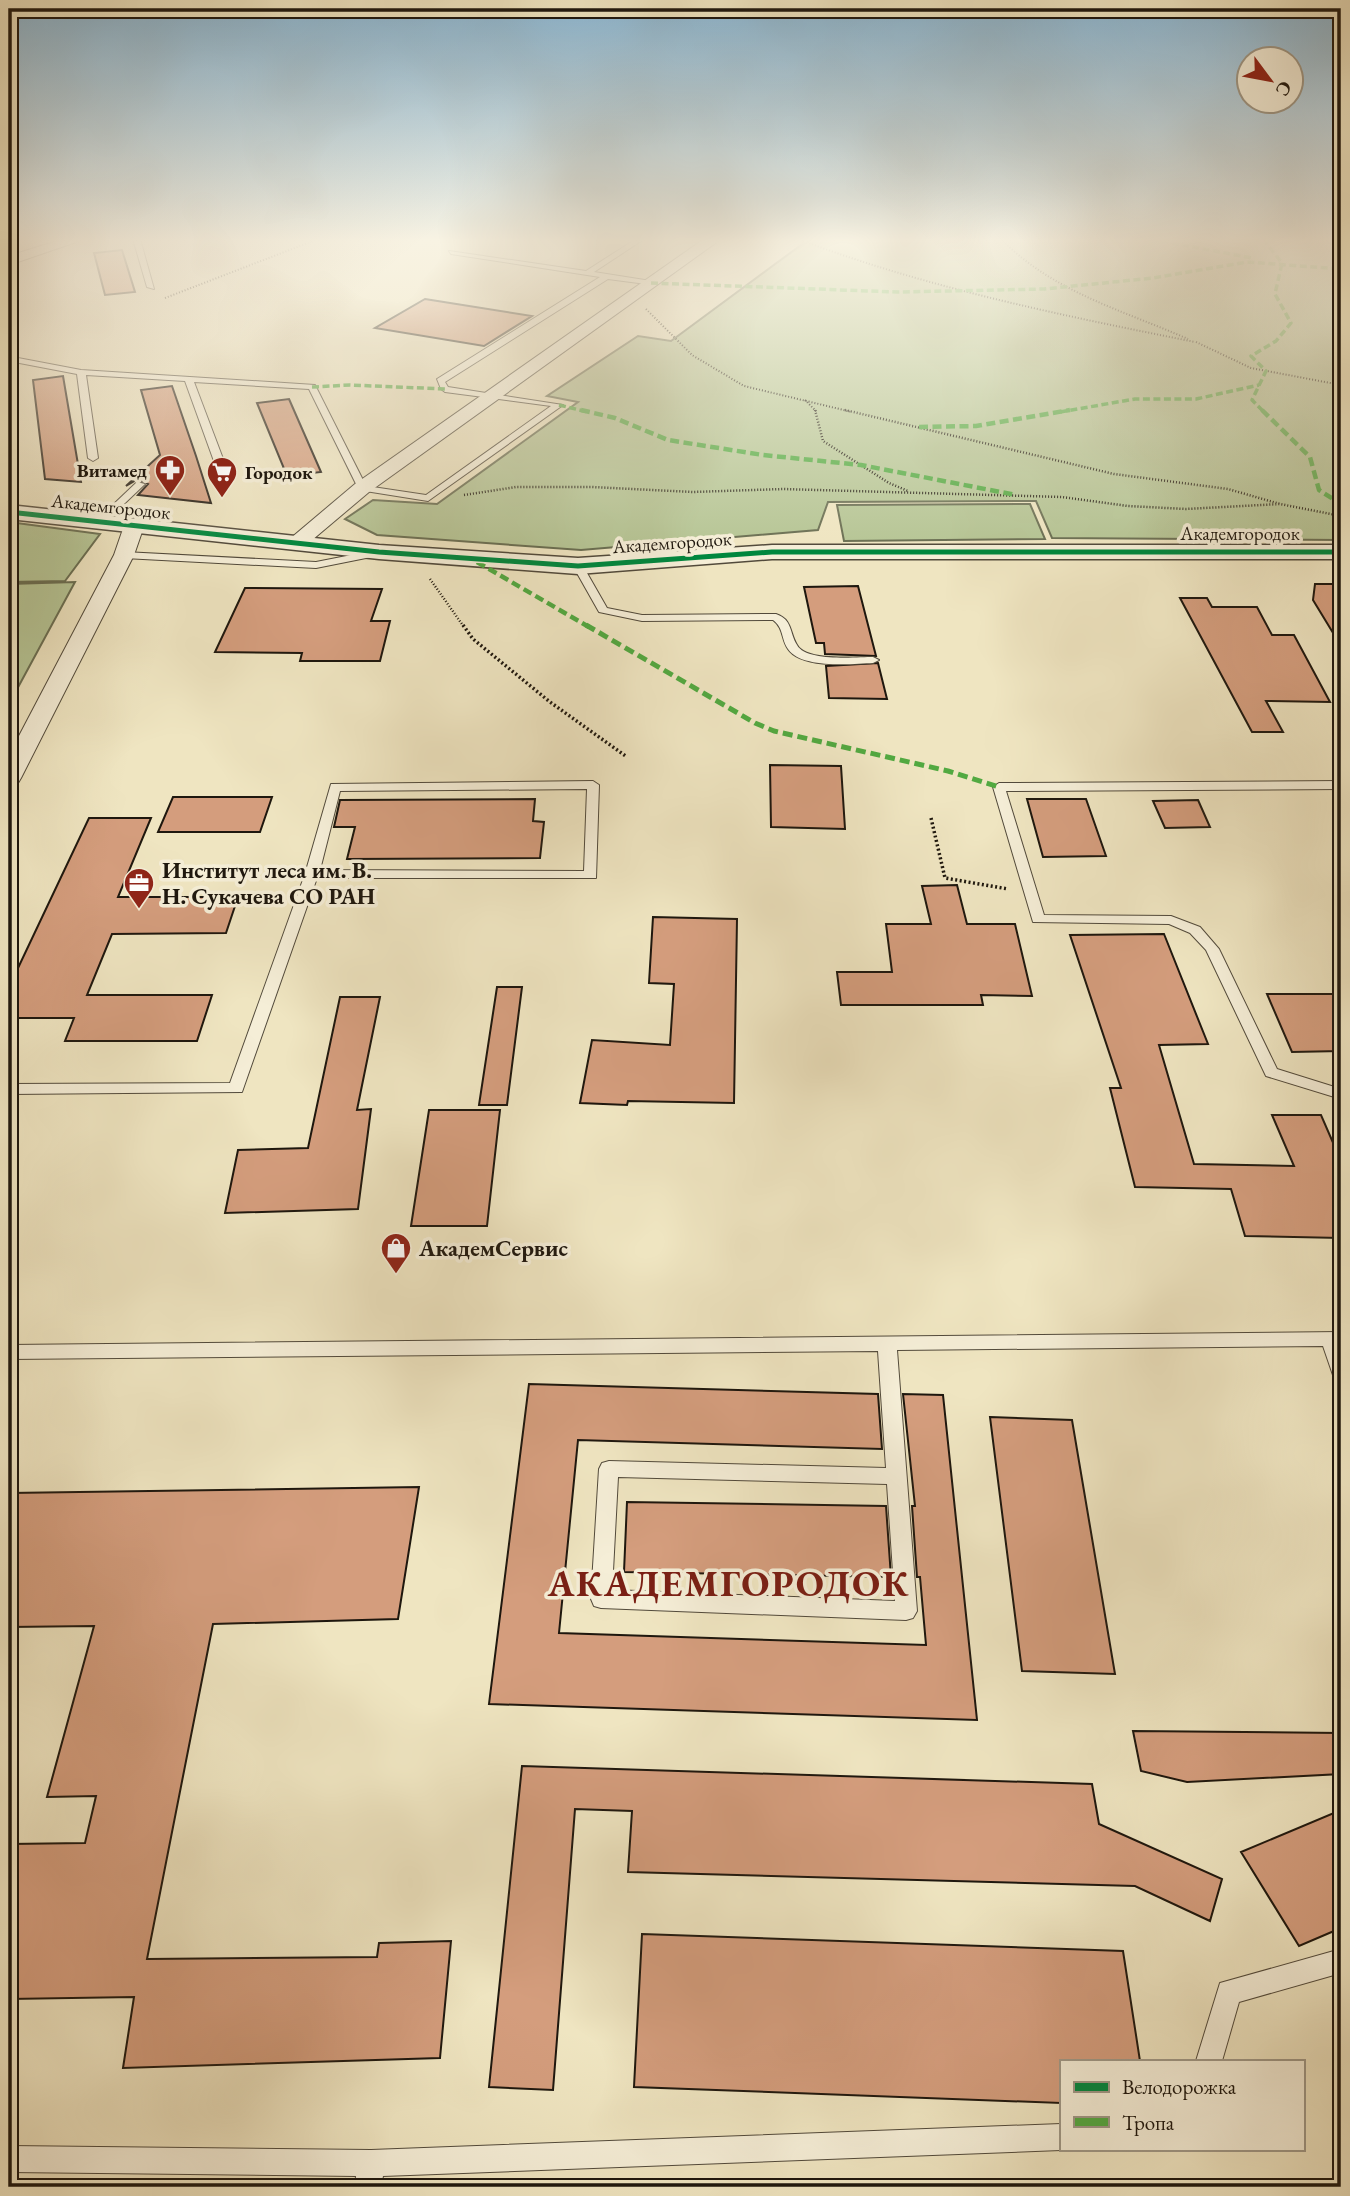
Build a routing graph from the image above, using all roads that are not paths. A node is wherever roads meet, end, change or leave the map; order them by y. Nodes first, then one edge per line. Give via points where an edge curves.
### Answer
1 (10, 341) edge
2 (503, 341) edge
3 (568, 341) edge
4 (11, 359) edge
5 (81, 372) junction
6 (188, 378) junction
7 (493, 394) junction
8 (93, 458) dead end
9 (220, 464) dead end
10 (140, 484) dead end
11 (362, 488) junction
12 (9, 512) edge
13 (100, 522) junction
14 (134, 526) junction
15 (298, 542) junction
16 (379, 552) junction
17 (1341, 552) edge
18 (124, 555) junction
19 (578, 566) junction
20 (873, 660) dead end
21 (9, 778) edge
22 (1341, 785) edge
23 (313, 874) junction
24 (9, 1089) edge
25 (1341, 1094) edge
26 (1336, 1339) edge
27 (887, 1342) junction
28 (9, 1352) edge
29 (1341, 1373) edge
30 (897, 1476) junction
31 (1341, 1961) edge
32 (1209, 2060) edge
33 (1060, 2137) edge
34 (9, 2159) edge
35 (369, 2175) edge

1 - 4 lane
2 - 7 lane via 440,381 445,389
3 - 7 street
4 - 5 lane
5 - 6 lane
5 - 8 lane
6 - 9 lane
6 - 11 lane via 312,387
7 - 11 street
7 - 11 lane via 559,405 428,498
10 - 13 lane
11 - 15 street
12 - 13 street, Академгородок
13 - 14 street, Академгородок
14 - 15 street, Академгородок
14 - 18 street, Академгородок
15 - 16 street, Академгородок
16 - 18 lane via 316,565
16 - 19 street, Академгородок
17 - 19 street, Академгородок via 772,552
18 - 21 street, Академгородок
19 - 20 lane via 603,610 642,618 776,617 785,623 794,650 802,656
22 - 25 lane via 999,788 1038,919 1171,920 1195,930 1212,950 1271,1072
23 - 23 lane via 335,787 593,785 591,875
23 - 24 lane via 236,1088
26 - 27 lane
26 - 29 lane
27 - 28 lane
27 - 30 lane
30 - 30 lane via 906,1611 601,1599 609,1469
31 - 32 lane via 1229,1992
33 - 35 lane
34 - 35 lane

